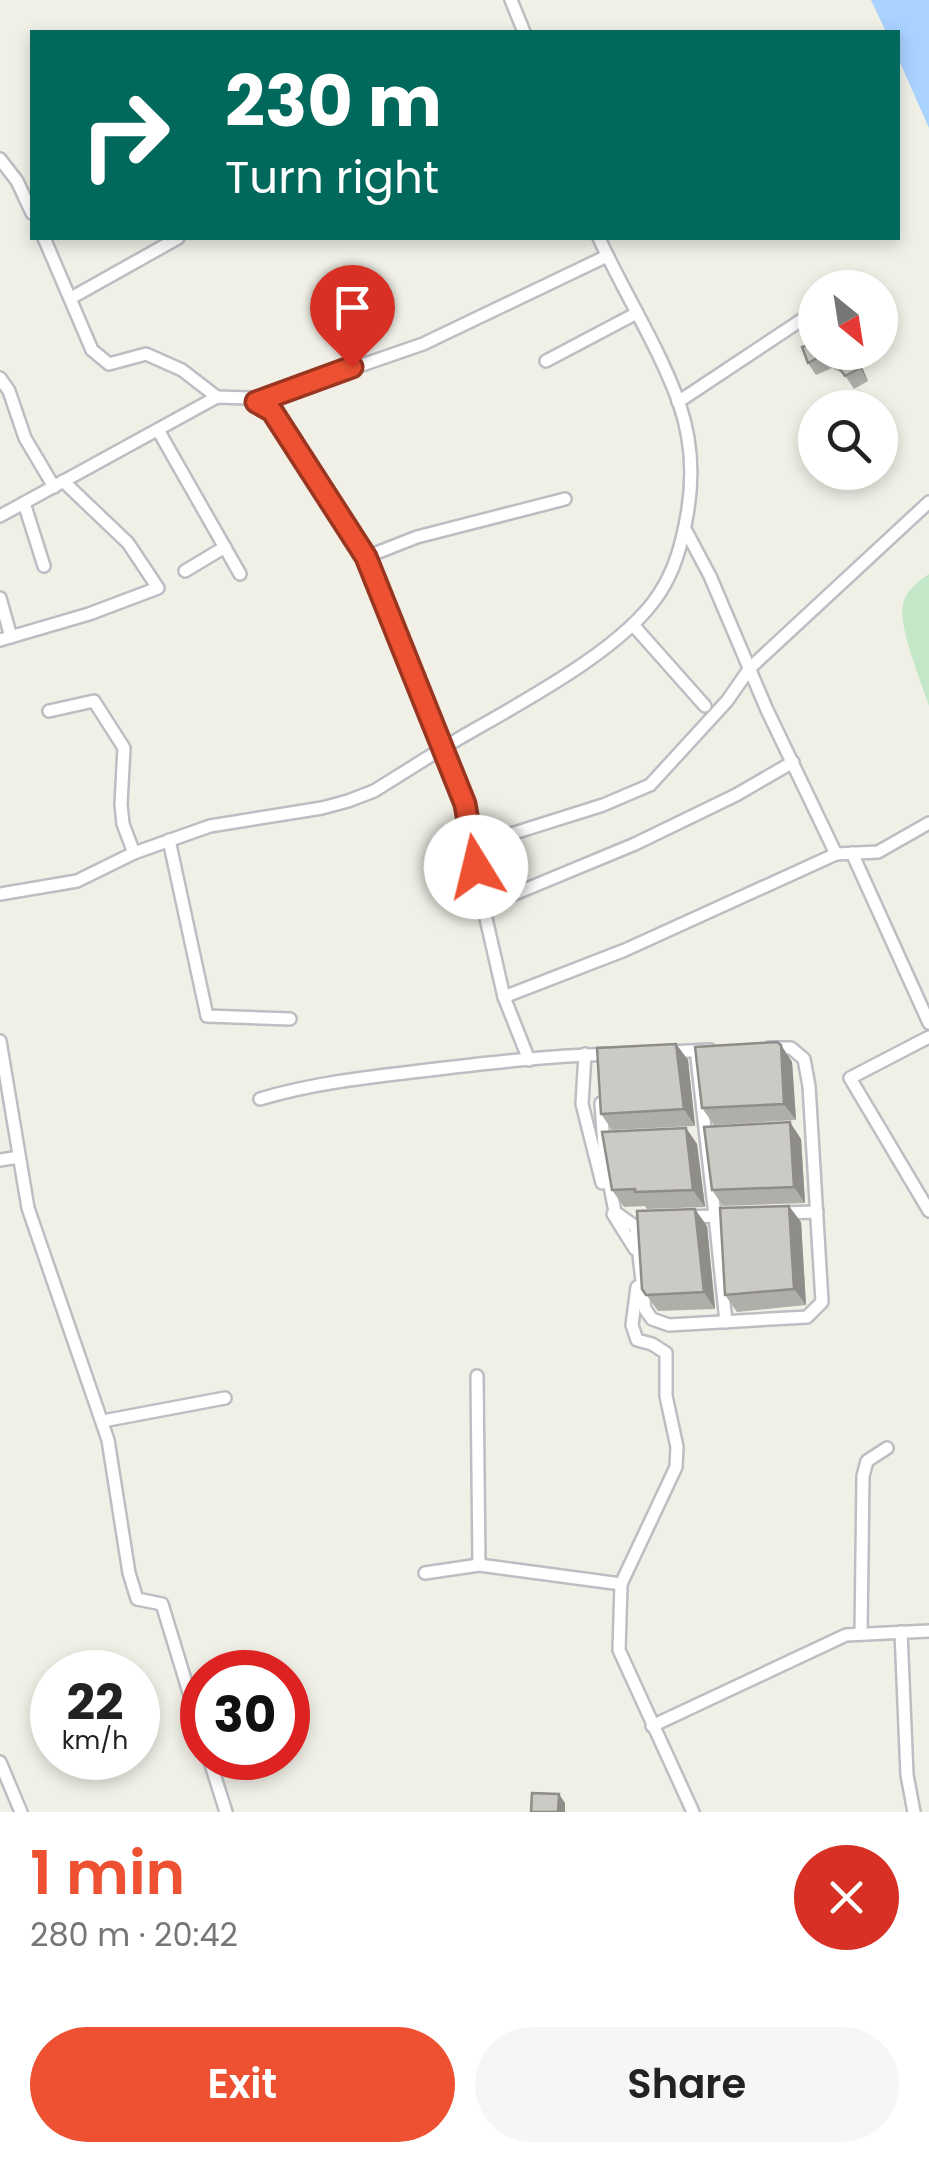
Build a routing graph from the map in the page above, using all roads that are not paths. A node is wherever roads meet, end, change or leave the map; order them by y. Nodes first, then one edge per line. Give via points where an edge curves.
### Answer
1 (511, 0) edge
2 (523, 30) edge
3 (0, 158) edge
4 (30, 209) edge
5 (45, 240) edge
6 (174, 240) edge
7 (600, 240) edge
8 (607, 256) junction
9 (71, 298) junction
10 (635, 314) junction
11 (798, 322) edge
12 (546, 362) dead end
13 (0, 378) edge
14 (217, 398) junction
15 (256, 402) junction
16 (678, 402) junction
17 (158, 430) junction
18 (59, 484) junction
19 (566, 499) dead end
20 (929, 502) edge
21 (24, 503) junction
22 (0, 516) edge
23 (684, 529) junction
24 (224, 547) junction
25 (366, 557) junction
26 (44, 566) dead end
27 (185, 572) dead end
28 (240, 574) dead end
29 (0, 598) edge
30 (634, 626) junction
31 (6, 639) edge
32 (750, 668) junction
33 (705, 706) dead end
34 (49, 711) dead end
35 (443, 748) junction
36 (793, 762) junction
37 (929, 823) edge
38 (168, 840) junction
39 (473, 846) junction
40 (134, 853) junction
41 (852, 853) junction
42 (836, 854) junction
43 (0, 894) edge
44 (483, 907) junction
45 (504, 997) junction
46 (290, 1020) dead end
47 (929, 1023) edge
48 (929, 1037) edge
49 (0, 1041) edge
50 (753, 1049) edge
51 (715, 1050) edge
52 (696, 1051) junction
53 (657, 1052) edge
54 (592, 1054) junction
55 (618, 1054) edge
56 (529, 1060) junction
57 (2, 1070) edge
58 (599, 1071) edge
59 (600, 1088) edge
60 (260, 1099) dead end
61 (812, 1129) junction
62 (794, 1130) edge
63 (722, 1133) edge
64 (688, 1134) edge
65 (705, 1134) junction
66 (620, 1138) edge
67 (603, 1140) junction
68 (19, 1157) junction
69 (0, 1160) edge
70 (929, 1210) edge
71 (816, 1212) junction
72 (766, 1214) edge
73 (749, 1215) edge
74 (715, 1216) junction
75 (663, 1218) edge
76 (628, 1219) junction
77 (646, 1219) edge
78 (726, 1322) junction
79 (478, 1376) dead end
80 (225, 1398) dead end
81 (102, 1421) junction
82 (886, 1448) dead end
83 (479, 1565) junction
84 (425, 1573) dead end
85 (621, 1584) junction
86 (902, 1632) junction
87 (929, 1632) edge
88 (861, 1634) junction
89 (180, 1663) edge
90 (652, 1726) junction
91 (0, 1762) edge
92 (217, 1780) edge
93 (22, 1812) edge
94 (226, 1812) edge
95 (693, 1812) edge
96 (914, 1812) edge

1 - 2 street
3 - 4 street
5 - 9 street
6 - 9 street
7 - 8 street
8 - 10 street
8 - 15 street via 423,344
9 - 14 street via 92,350 108,364 146,354 182,370
10 - 12 street
10 - 16 street
11 - 16 street
13 - 18 street via 26,438
14 - 15 street
14 - 17 street
15 - 25 street via 272,411
16 - 23 street via 692,468
17 - 18 street
17 - 24 street
18 - 21 street
18 - 31 street via 128,543 158,588
19 - 25 street via 417,537
20 - 32 street
21 - 22 street
21 - 26 street
23 - 30 street via 673,568
23 - 32 street
24 - 27 street
24 - 28 street
25 - 35 street
29 - 31 street
30 - 33 street
30 - 35 street
32 - 36 street
32 - 39 street via 650,785
34 - 40 street via 94,701 115,731 124,748 123,824
35 - 38 street via 348,801
35 - 39 street
36 - 42 street
36 - 44 street via 635,844
37 - 41 street via 878,852
38 - 40 street
38 - 46 street via 206,1016
39 - 44 street
40 - 43 street via 77,881
41 - 42 street
41 - 47 street
42 - 45 street
44 - 45 street
45 - 56 street
48 - 70 street via 850,1078
49 - 57 street
50 - 61 street via 791,1048 804,1059
51 - 52 street
52 - 53 street
52 - 65 street
54 - 55 street
54 - 56 street
54 - 58 street
54 - 85 street via 582,1104 608,1202 638,1256 632,1325 637,1340 666,1353 676,1447 676,1467
56 - 60 street via 386,1075
57 - 68 street
59 - 67 street
61 - 62 street
61 - 71 street
63 - 65 street
64 - 65 street
65 - 74 street
66 - 67 street
67 - 76 street via 615,1212
68 - 69 street
68 - 81 street via 28,1208
71 - 72 street
71 - 78 street via 822,1302 807,1317
73 - 74 street
74 - 75 street
74 - 78 street
76 - 77 street
76 - 78 street via 636,1227 652,1319 670,1325
79 - 83 street
80 - 81 street
81 - 89 street via 137,1599 162,1604
82 - 88 street via 867,1461 864,1476
83 - 84 street
83 - 85 street
85 - 90 street via 619,1650
86 - 87 street
86 - 88 street
86 - 96 street
88 - 90 street via 846,1635
90 - 95 street
91 - 93 street
92 - 94 street

